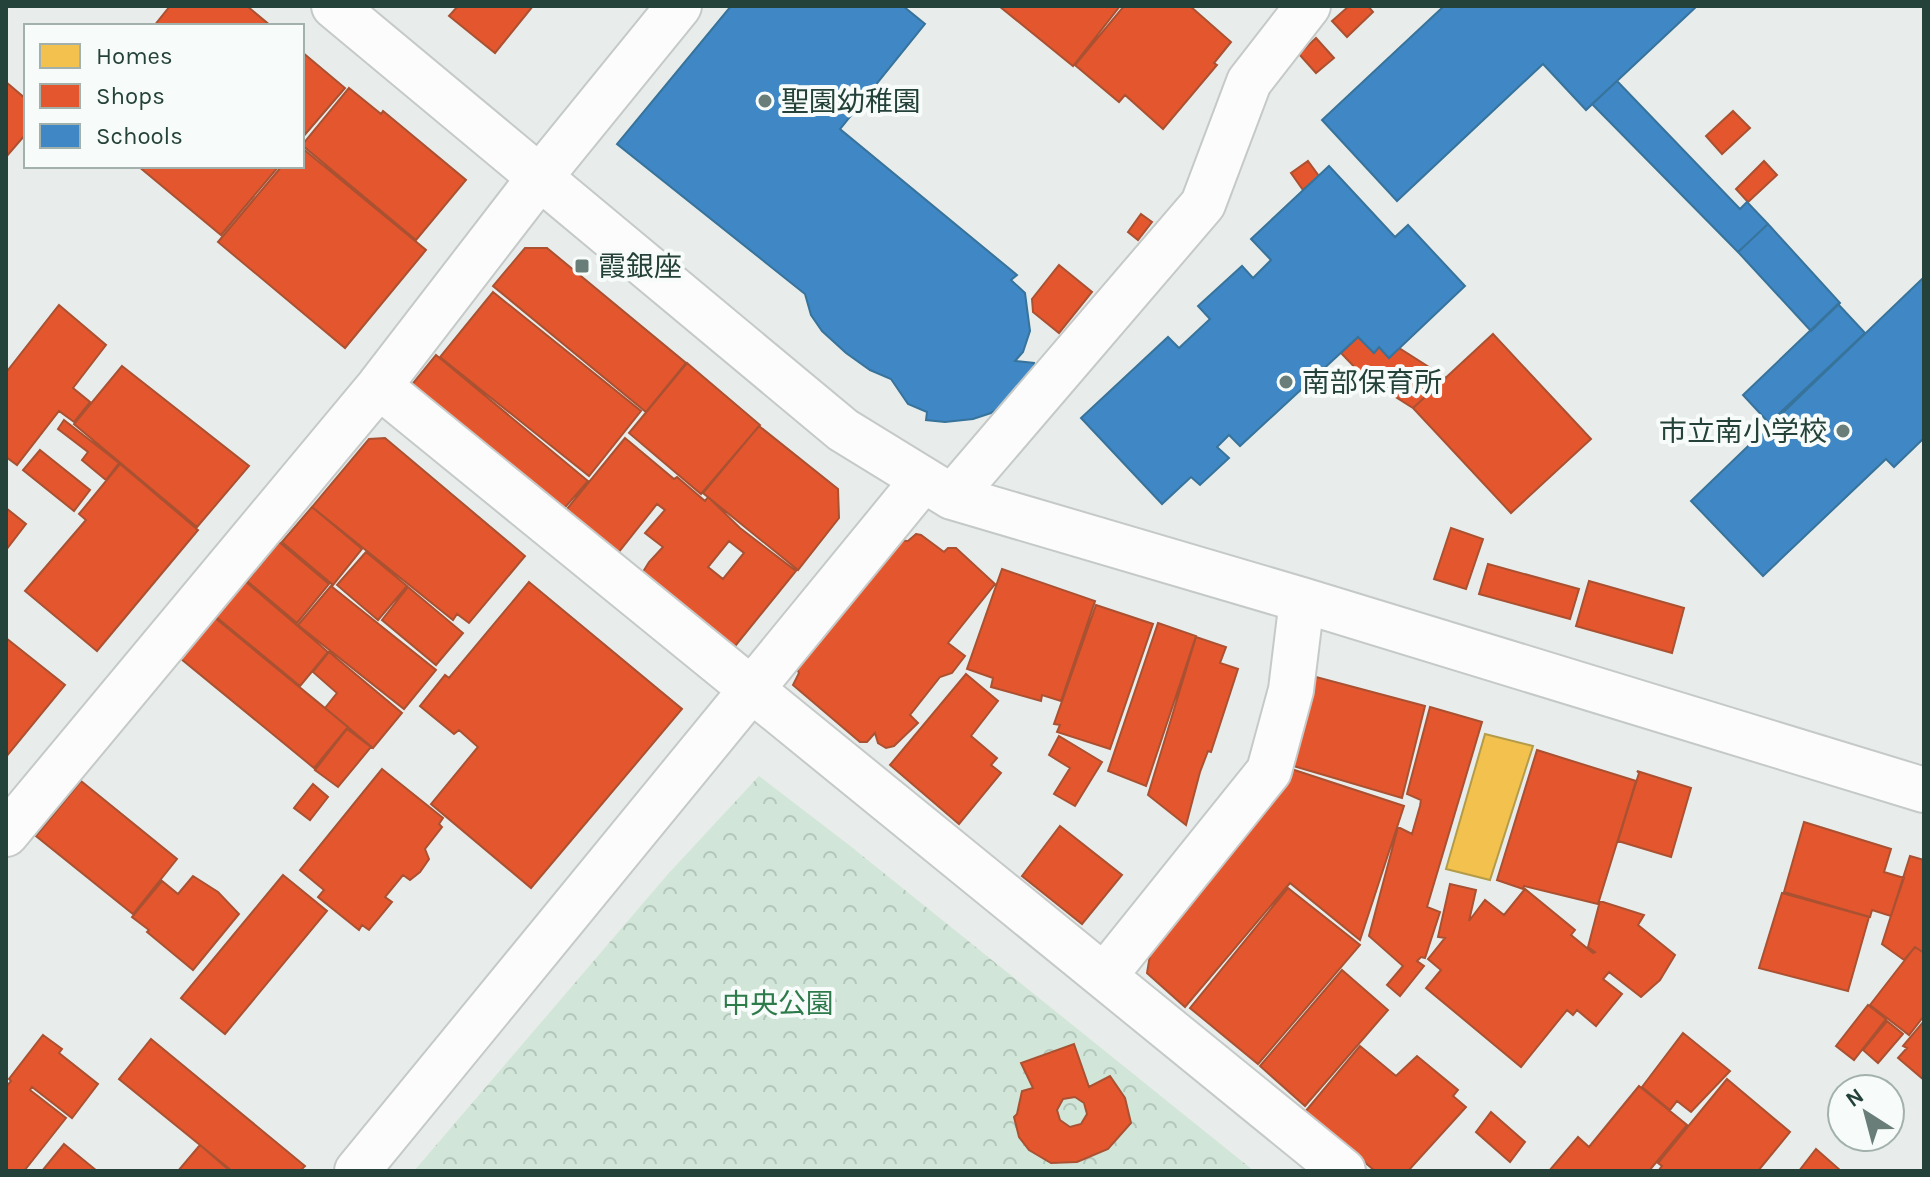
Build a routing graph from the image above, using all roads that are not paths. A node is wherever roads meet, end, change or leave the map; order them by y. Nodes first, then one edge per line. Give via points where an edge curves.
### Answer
1 (334, 6) edge
2 (679, 6) edge
3 (1308, 6) edge
4 (540, 177) junction
5 (379, 386) junction
6 (938, 489) junction
7 (1302, 600) junction
8 (751, 691) junction
9 (1924, 790) edge
10 (6, 834) edge
11 (1105, 975) junction
12 (357, 1171) edge
13 (1343, 1171) edge

1 - 4 street
2 - 4 street
3 - 6 street via 1249,82 1203,204
4 - 5 street
4 - 6 street via 843,430
5 - 8 street
5 - 10 street
6 - 7 street
6 - 8 street
7 - 9 street
7 - 11 street via 1291,690 1269,771
8 - 11 street
8 - 12 street
11 - 13 street

